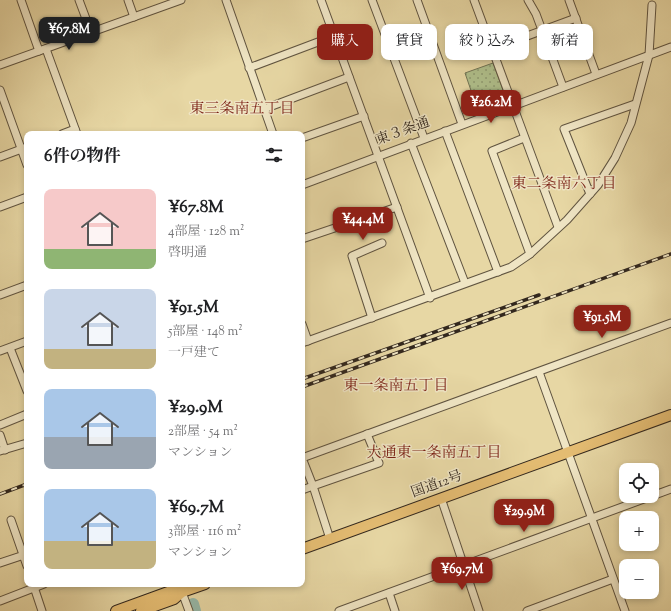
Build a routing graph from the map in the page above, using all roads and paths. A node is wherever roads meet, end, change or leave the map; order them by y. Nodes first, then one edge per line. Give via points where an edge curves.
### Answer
1 (21, 0) edge
2 (80, 0) edge
3 (128, 0) edge
4 (181, 0) edge
5 (226, 0) edge
6 (321, 0) edge
7 (372, 0) edge
8 (417, 0) edge
9 (474, 0) edge
10 (528, 0) edge
11 (569, 0) edge
12 (652, 6) dead end
13 (134, 17) junction
14 (576, 18) junction
15 (330, 24) edge
16 (483, 24) edge
17 (540, 24) edge
18 (561, 24) edge
19 (92, 32) junction
20 (317, 42) edge
21 (671, 47) edge
22 (42, 50) junction
23 (649, 55) junction
24 (343, 60) edge
25 (496, 60) edge
26 (553, 60) edge
27 (0, 66) edge
28 (249, 68) junction
29 (596, 74) junction
30 (349, 77) junction
31 (563, 87) junction
32 (0, 90) edge
33 (635, 104) junction
34 (513, 106) junction
35 (264, 109) junction
36 (364, 116) junction
37 (462, 124) junction
38 (76, 131) edge
39 (272, 131) edge
40 (445, 131) junction
41 (305, 137) edge
42 (424, 138) junction
43 (524, 138) junction
44 (411, 143) junction
45 (24, 148) edge
46 (378, 155) junction
47 (0, 157) edge
48 (305, 183) edge
49 (590, 194) junction
50 (24, 198) edge
51 (0, 207) edge
52 (397, 207) junction
53 (558, 227) junction
54 (305, 238) edge
55 (382, 243) dead end
56 (530, 254) junction
57 (498, 272) junction
58 (465, 283) junction
59 (24, 286) edge
60 (0, 295) edge
61 (430, 298) junction
62 (372, 318) junction
63 (671, 323) edge
64 (24, 342) edge
65 (305, 342) edge
66 (10, 348) junction
67 (0, 351) edge
68 (539, 372) junction
69 (24, 384) edge
70 (24, 415) edge
71 (671, 416) edge
72 (0, 425) edge
73 (367, 434) junction
74 (0, 435) edge
75 (24, 444) edge
76 (2, 450) edge
77 (568, 453) junction
78 (305, 457) edge
79 (305, 466) edge
80 (313, 486) junction
81 (305, 489) edge
82 (671, 489) edge
83 (659, 493) edge
84 (441, 498) junction
85 (633, 503) edge
86 (591, 519) junction
87 (10, 520) dead end
88 (330, 539) junction
89 (305, 548) edge
90 (24, 552) edge
91 (24, 554) edge
92 (0, 564) edge
93 (464, 565) junction
94 (613, 579) junction
95 (31, 587) edge
96 (33, 587) edge
97 (181, 588) edge
98 (389, 593) junction
99 (0, 601) edge
100 (42, 611) edge
101 (116, 611) edge
102 (141, 611) edge
103 (189, 611) edge
104 (339, 611) edge
105 (396, 611) edge
106 (479, 611) edge
107 (527, 611) edge
108 (625, 611) edge

1 - 22 street
2 - 19 street
3 - 13 street
4 - 13 street
5 - 28 street
6 - 15 street
7 - 42 street
8 - 37 street
9 - 16 street
10 - 17 street
11 - 14 street
12 - 23 street
13 - 19 street
14 - 18 street
14 - 29 street
19 - 22 street
20 - 28 street
21 - 23 street, 東３条通
22 - 27 street
22 - 38 street
23 - 29 street, 東３条通
23 - 33 street
24 - 30 street
25 - 34 street
26 - 31 street
28 - 35 street
29 - 31 street, 東３条通
30 - 35 street
30 - 36 street
31 - 34 street, 東３条通
32 - 45 street
33 - 49 street via 631,123 615,158
33 - 49 street via 564,129
34 - 37 street, 東３条通
34 - 43 street
35 - 39 street
36 - 41 street
36 - 46 street
37 - 40 street, 東３条通
40 - 42 street, 東３条通
40 - 57 street
42 - 44 street, 東３条通
43 - 53 street
43 - 56 street via 492,151
44 - 46 street, 東３条通
44 - 58 street
45 - 47 street
46 - 48 street, 東３条通
46 - 52 street
49 - 53 street
50 - 51 street
52 - 54 street
52 - 61 street
53 - 56 street
55 - 62 street via 352,256
56 - 57 street via 511,267
57 - 58 street
58 - 61 street
59 - 60 street
61 - 62 street
62 - 65 street
63 - 68 street
64 - 66 street
66 - 67 street
66 - 69 street
68 - 73 street
68 - 77 street
70 - 72 street
71 - 77 highway, 国道12号
73 - 78 street
73 - 80 street via 379,463
74 - 76 street
75 - 76 street
77 - 84 highway, 国道12号
77 - 86 street
79 - 80 street
80 - 81 street
80 - 88 street
82 - 83 street
84 - 88 highway, 国道12号
84 - 93 street
85 - 86 street
86 - 93 street
86 - 94 street
87 - 90 street
88 - 89 highway, 国道12号
91 - 92 street
93 - 98 street
93 - 106 street
94 - 107 street
94 - 108 street
95 - 99 street
96 - 100 street
97 - 101 highway
97 - 102 highway via 174,599
97 - 103 street
98 - 104 street
98 - 105 street

